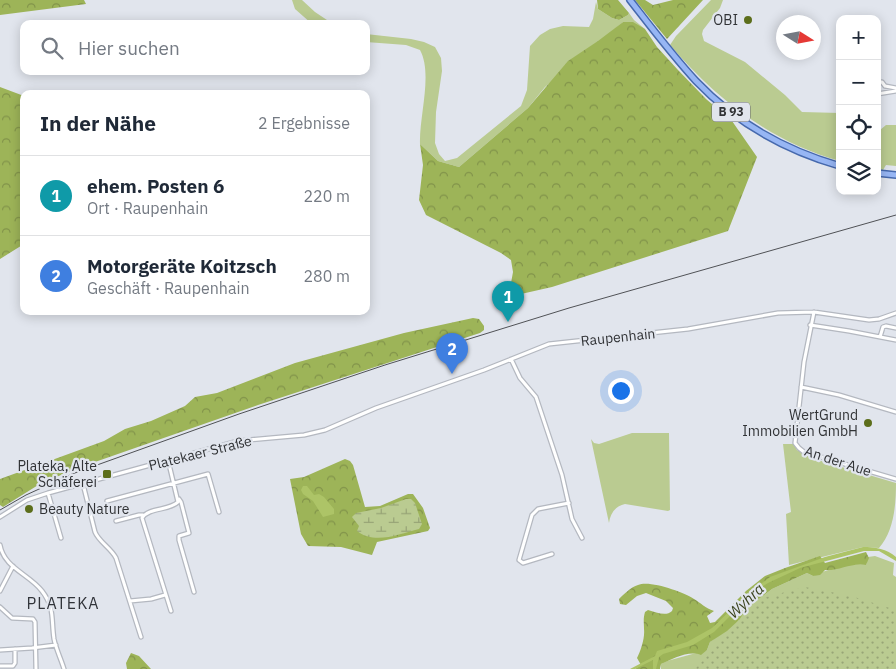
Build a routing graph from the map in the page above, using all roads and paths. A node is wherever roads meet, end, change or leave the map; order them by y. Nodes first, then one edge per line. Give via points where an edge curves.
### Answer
1 (630, 0) edge
2 (881, 82) edge
3 (885, 86) junction
4 (896, 90) edge
5 (884, 91) junction
6 (881, 94) edge
7 (836, 165) edge
8 (881, 174) edge
9 (896, 175) edge
10 (814, 312) junction
11 (896, 313) edge
12 (810, 325) junction
13 (896, 328) edge
14 (880, 337) junction
15 (896, 340) edge
16 (511, 359) junction
17 (801, 387) junction
18 (432, 388) joint
19 (896, 412) edge
20 (168, 460) junction
21 (896, 479) edge
22 (174, 482) junction
23 (83, 483) junction
24 (48, 493) junction
25 (178, 498) junction
26 (107, 501) dead end
27 (569, 503) junction
28 (219, 512) dead end
29 (143, 515) junction
30 (0, 517) edge
31 (116, 521) dead end
32 (60, 538) dead end
33 (582, 538) dead end
34 (0, 546) edge
35 (1, 552) edge
36 (552, 554) dead end
37 (13, 566) junction
38 (0, 591) edge
39 (194, 592) dead end
40 (165, 595) junction
41 (130, 602) junction
42 (0, 607) edge
43 (171, 611) dead end
44 (141, 637) dead end
45 (56, 645) junction
46 (37, 647) junction
47 (0, 650) edge
48 (15, 650) junction
49 (0, 666) edge
50 (36, 669) edge
51 (64, 669) edge

1 - 7 main road, B 93 via 696,82 729,111 787,147
2 - 3 street
3 - 4 street
3 - 5 street
4 - 5 street
5 - 6 street
8 - 9 main road
10 - 11 street, Raupenhain via 869,320
10 - 12 street, An der Aue
10 - 16 street, Raupenhain via 778,313 688,329 549,344
12 - 14 street
12 - 17 street, An der Aue
13 - 14 street via 883,327
14 - 15 street
16 - 18 street, Raupenhain
16 - 27 street via 520,378 536,397
17 - 19 street
17 - 21 street, An der Aue via 795,437 798,448
18 - 20 street, Platekaer Straße via 310,434 247,439
20 - 22 street
20 - 23 street, Platekaer Straße
22 - 25 street
22 - 26 street
22 - 28 street via 208,474
23 - 24 street, Platekaer Straße
23 - 41 street via 96,535 115,555
24 - 30 street, Platekaer Straße via 27,500
24 - 32 street
25 - 29 street via 174,506
25 - 39 street via 189,533 178,540
27 - 33 street via 572,519
27 - 36 street via 538,508 532,514 519,560 523,563
29 - 31 street
29 - 40 street
34 - 35 street
35 - 37 street
37 - 38 street
37 - 45 street via 38,586 49,602
40 - 41 street
40 - 43 street
41 - 44 street
42 - 46 street via 12,618 33,619
45 - 46 street
45 - 51 street
46 - 48 street
46 - 50 street
47 - 48 street
48 - 49 street via 13,666

